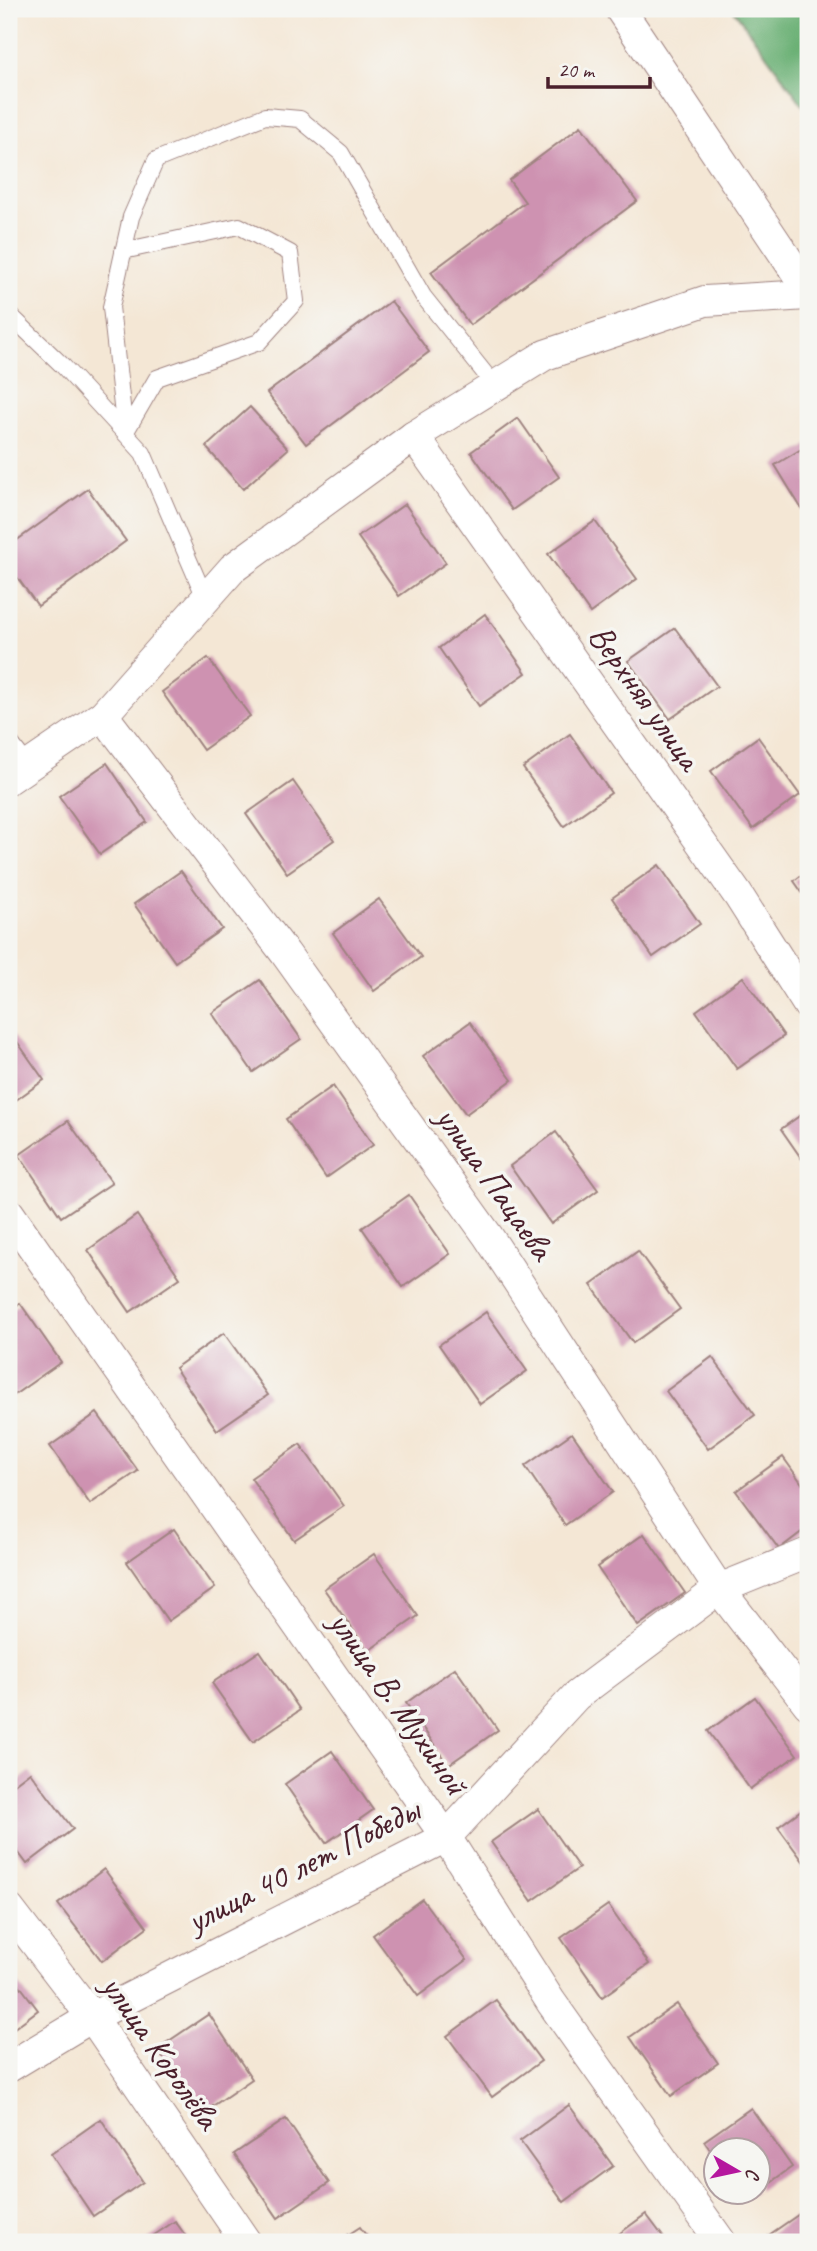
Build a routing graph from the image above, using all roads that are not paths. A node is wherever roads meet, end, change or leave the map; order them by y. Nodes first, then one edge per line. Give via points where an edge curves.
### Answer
1 (620, 9) edge
2 (123, 251) junction
3 (808, 292) edge
4 (9, 314) edge
5 (495, 386) junction
6 (125, 433) junction
7 (414, 436) junction
8 (206, 600) junction
9 (103, 715) junction
10 (9, 741) edge
11 (18, 773) edge
12 (808, 1005) edge
13 (9, 1213) edge
14 (808, 1553) edge
15 (719, 1589) junction
16 (808, 1704) edge
17 (446, 1837) junction
18 (9, 1909) edge
19 (92, 2017) junction
20 (9, 2067) edge
21 (246, 2242) edge
22 (721, 2242) edge

1 - 3 street
2 - 5 lane via 131,217 156,160 265,117 300,119 341,153 423,296
2 - 6 lane via 111,307
2 - 6 lane via 239,226 290,253 296,301 259,342 157,378
3 - 5 street via 705,301 545,355
4 - 6 lane
5 - 7 street
6 - 8 lane via 143,453
7 - 8 street via 233,568
7 - 12 street, Верхняя улица via 738,895
8 - 9 street
9 - 11 street
9 - 15 street, улица Пацаева via 285,953 488,1236
10 - 11 lane
13 - 17 street, улица В. Мухиной
14 - 15 street, улица 40 лет Победы
15 - 16 street, улица Пацаева
15 - 17 street, улица 40 лет Победы via 576,1696
17 - 19 street, улица 40 лет Победы
17 - 22 street, улица В. Мухиной via 551,2002
18 - 19 street, улица Королёва
19 - 20 street, улица 40 лет Победы
19 - 21 street, улица Королёва

